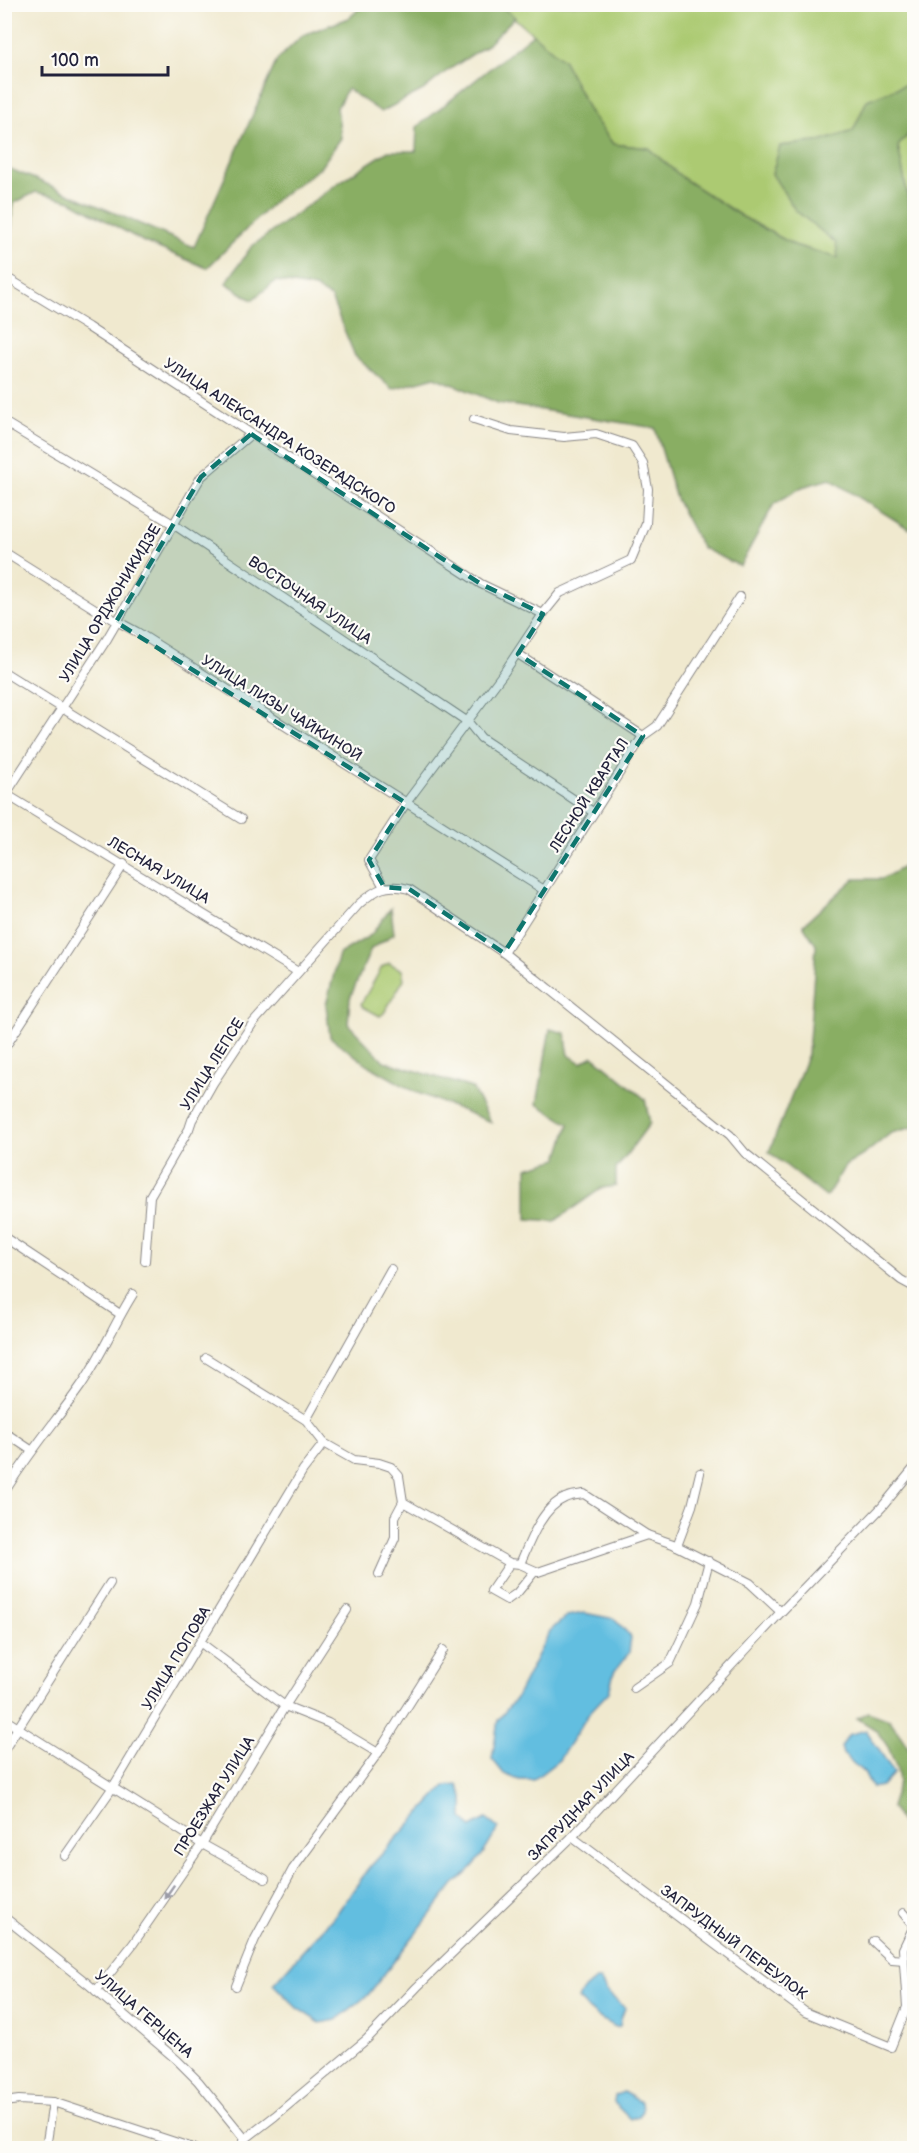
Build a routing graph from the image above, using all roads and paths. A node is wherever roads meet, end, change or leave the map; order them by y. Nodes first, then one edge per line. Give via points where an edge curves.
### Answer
1 (4, 276) edge
2 (474, 419) dead end
3 (4, 422) edge
4 (251, 434) junction
5 (173, 524) junction
6 (4, 552) edge
7 (740, 597) dead end
8 (543, 614) junction
9 (116, 622) junction
10 (518, 654) junction
11 (4, 672) edge
12 (63, 708) junction
13 (468, 722) junction
14 (643, 736) junction
15 (5, 795) edge
16 (406, 803) junction
17 (593, 812) junction
18 (241, 819) dead end
19 (124, 864) junction
20 (384, 887) junction
21 (544, 890) junction
22 (504, 952) junction
23 (298, 972) junction
24 (4, 1048) edge
25 (4, 1237) edge
26 (145, 1261) dead end
27 (391, 1269) dead end
28 (915, 1287) edge
29 (133, 1294) dead end
30 (120, 1314) junction
31 (206, 1358) dead end
32 (306, 1420) junction
33 (4, 1431) edge
34 (324, 1443) junction
35 (31, 1450) junction
36 (915, 1468) edge
37 (700, 1473) dead end
38 (4, 1493) edge
39 (403, 1502) junction
40 (647, 1535) junction
41 (677, 1546) junction
42 (709, 1561) junction
43 (510, 1563) junction
44 (520, 1564) junction
45 (535, 1571) junction
46 (379, 1574) dead end
47 (110, 1583) dead end
48 (347, 1610) dead end
49 (781, 1612) junction
50 (201, 1643) junction
51 (442, 1650) dead end
52 (634, 1688) dead end
53 (285, 1706) junction
54 (4, 1719) edge
55 (18, 1727) junction
56 (4, 1750) edge
57 (378, 1753) junction
58 (113, 1787) junction
59 (572, 1837) junction
60 (202, 1844) junction
61 (65, 1856) dead end
62 (265, 1879) dead end
63 (903, 1913) dead end
64 (4, 1917) edge
65 (915, 1926) edge
66 (873, 1941) dead end
67 (904, 1960) junction
68 (236, 1986) dead end
69 (96, 1990) junction
70 (4, 2102) edge
71 (53, 2102) junction
72 (244, 2139) junction
73 (46, 2148) edge
74 (193, 2148) edge
75 (241, 2148) edge

1 - 4 street, УЛИЦА АЛЕКСАНДРА КОЗЕРАДСКОГО
2 - 8 street via 511,431 564,437 596,435 632,446 643,463 648,489 646,524 631,560 560,593
3 - 5 street, ВОСТОЧНАЯ УЛИЦА
4 - 5 street, УЛИЦА ОРДЖОНИКИДЗЕ via 201,477
4 - 8 street, УЛИЦА АЛЕКСАНДРА КОЗЕРАДСКОГО via 482,584
5 - 9 street, УЛИЦА ОРДЖОНИКИДЗЕ
5 - 13 street, ВОСТОЧНАЯ УЛИЦА
6 - 9 street, УЛИЦА ЛИЗЫ ЧАЙКИНОЙ
7 - 14 street, ЛЕСНОЙ КВАРТАЛ via 657,726
8 - 10 street
9 - 12 street, УЛИЦА ОРДЖОНИКИДЗЕ
9 - 16 street, УЛИЦА ЛИЗЫ ЧАЙКИНОЙ
10 - 13 street
10 - 14 street
11 - 12 street
12 - 15 street, УЛИЦА ОРДЖОНИКИДЗЕ
12 - 18 street
13 - 16 street
13 - 17 street, ВОСТОЧНАЯ УЛИЦА via 481,738
14 - 17 street, ЛЕСНОЙ КВАРТАЛ
15 - 19 street, ЛЕСНАЯ УЛИЦА
16 - 20 street via 369,860
16 - 21 street, УЛИЦА ЛИЗЫ ЧАЙКИНОЙ
17 - 21 street, ЛЕСНОЙ КВАРТАЛ
19 - 23 street, ЛЕСНАЯ УЛИЦА
19 - 24 street
20 - 22 street via 409,890
20 - 23 street, УЛИЦА ЛЕПСЕ via 359,904
21 - 22 street, ЛЕСНОЙ КВАРТАЛ
22 - 28 street via 730,1135 745,1153 901,1280
23 - 26 street, УЛИЦА ЛЕПСЕ via 234,1048 150,1196
25 - 30 street
27 - 32 street
29 - 30 street
30 - 35 street via 80,1387
31 - 32 street
32 - 34 street
33 - 35 street
34 - 39 street via 354,1460 391,1467 399,1476
34 - 50 street, УЛИЦА ПОПОВА via 303,1470
35 - 38 street
36 - 49 street, ЗАПРУДНАЯ УЛИЦА
37 - 41 street
39 - 43 street
39 - 46 street via 395,1517 395,1538
40 - 41 street
40 - 44 street via 584,1494 564,1498 545,1515
40 - 45 street
41 - 42 street
42 - 49 street via 750,1583
42 - 52 street via 698,1603 670,1663
43 - 44 street
43 - 45 street via 491,1591 507,1600
44 - 45 street
47 - 55 street
48 - 53 street, ПРОЕЗЖАЯ УЛИЦА
49 - 59 street, ЗАПРУДНАЯ УЛИЦА
50 - 53 street
50 - 58 street, УЛИЦА ПОПОВА
51 - 57 street
53 - 57 street via 328,1723
53 - 60 street, ПРОЕЗЖАЯ УЛИЦА
54 - 55 street
55 - 56 street
55 - 58 street
57 - 68 street via 293,1869 255,1939
58 - 60 street
58 - 61 street, УЛИЦА ПОПОВА
59 - 67 street, ЗАПРУДНЫЙ ПЕРЕУЛОК via 805,2012 891,2047 908,2007
59 - 72 street, ЗАПРУДНАЯ УЛИЦА via 367,2039
60 - 62 street
60 -> 69 street, ПРОЕЗЖАЯ УЛИЦА
63 - 65 street
64 - 69 street, УЛИЦА ГЕРЦЕНА
65 - 67 street via 903,1949
66 - 67 street via 892,1959
69 - 72 street, УЛИЦА ГЕРЦЕНА via 198,2081
70 - 71 street
71 - 73 street
71 - 74 street
72 - 75 street

